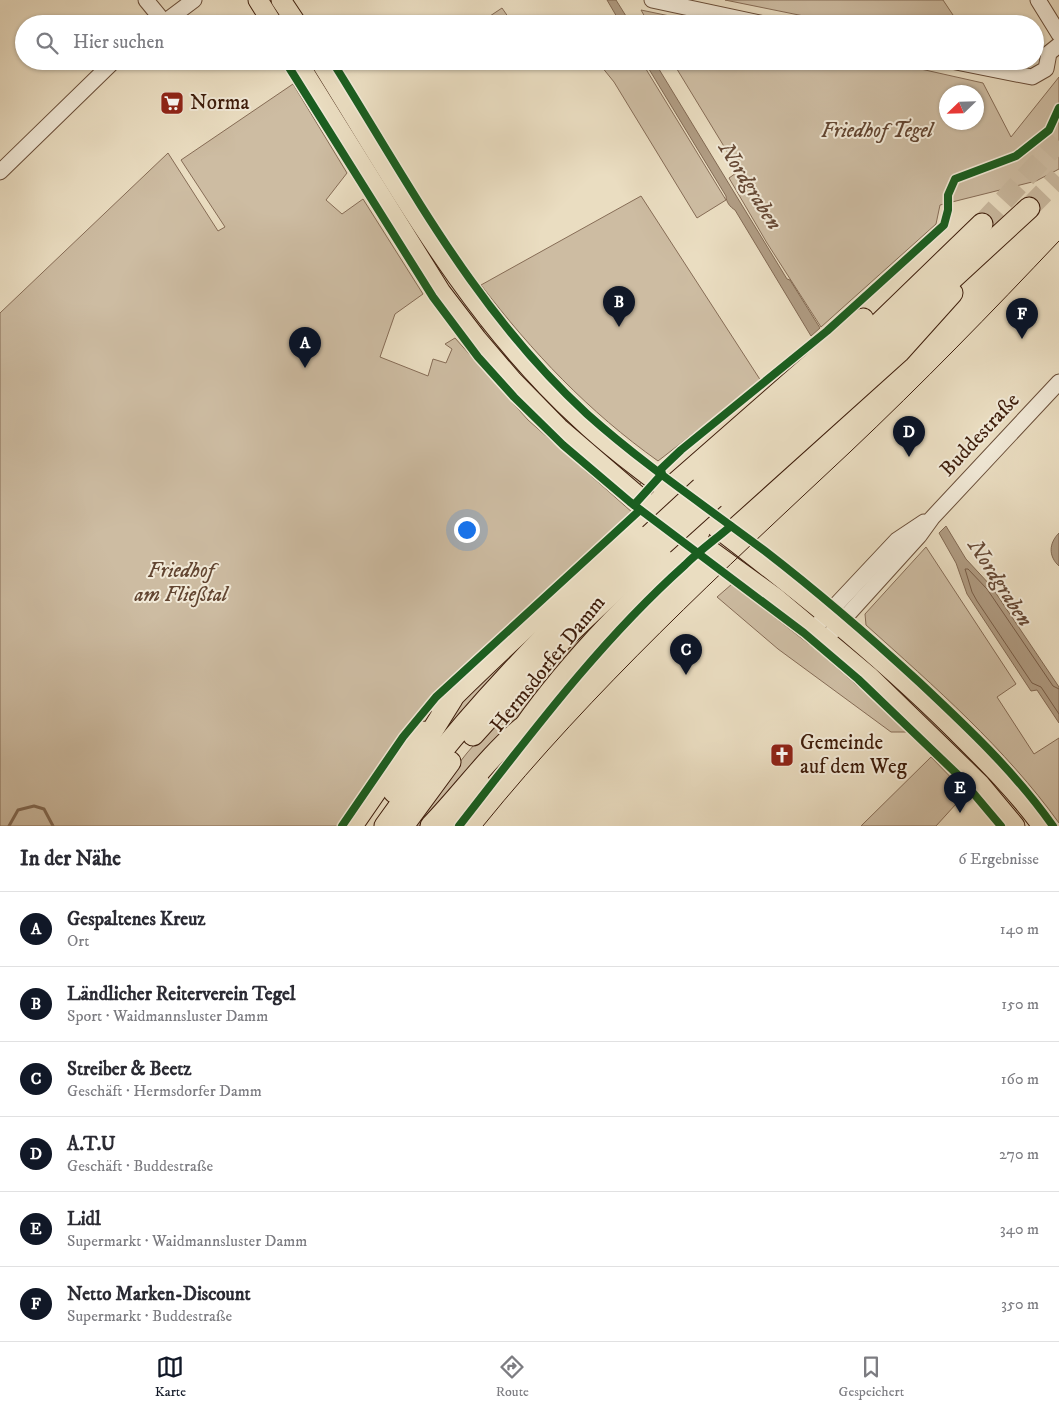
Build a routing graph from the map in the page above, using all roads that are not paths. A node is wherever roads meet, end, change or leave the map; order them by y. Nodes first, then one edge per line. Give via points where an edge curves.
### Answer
1 (146, 0) edge
2 (194, 0) edge
3 (258, 0) edge
4 (281, 0) edge
5 (652, 0) edge
6 (1038, 0) edge
7 (157, 15) edge
8 (174, 15) edge
9 (267, 15) edge
10 (291, 15) edge
11 (722, 15) edge
12 (1059, 34) edge
13 (1059, 45) edge
14 (105, 70) edge
15 (303, 70) edge
16 (326, 70) edge
17 (997, 70) edge
18 (0, 172) edge
19 (1028, 208) tunnel mouth
20 (988, 231) junction
21 (960, 245) junction
22 (1059, 382) edge
23 (668, 490) junction
24 (708, 493) junction
25 (652, 508) junction
26 (710, 522) junction
27 (657, 539) junction
28 (692, 539) junction
29 (834, 619) junction
30 (820, 634) junction
31 (452, 699) junction
32 (522, 728) junction
33 (353, 826) edge
34 (372, 826) edge
35 (385, 826) edge
36 (403, 826) edge
37 (431, 826) edge
38 (448, 826) edge
39 (1015, 826) edge
40 (1042, 826) edge

1 - 7 street
2 - 8 street
3 - 9 main road
4 - 10 main road
5 - 11 street
6 - 12 street
13 - 17 street via 1049,53 1046,69 1032,77
14 - 18 street
15 - 25 main road via 422,264 460,318 538,407
16 - 23 main road via 442,257 506,342 583,422
19 - 20 highway
20 - 21 highway
20 - 24 highway
20 - 26 highway via 949,297 899,352
21 - 23 highway via 899,288
21 - 24 highway
22 - 29 street, Buddestraße via 919,536
23 - 25 main road, Hermsdorfer Damm
23 - 26 main road
24 - 27 highway, bridge
25 - 28 main road
25 - 31 main road, Hermsdorfer Damm
26 - 28 main road, Hermsdorfer Damm
26 - 29 main road
27 - 35 highway via 575,604 508,674 452,738
27 - 36 highway via 459,751
28 - 30 main road via 776,598
28 - 32 main road, Hermsdorfer Damm via 602,630
29 - 30 street, Buddestraße
29 - 40 main road via 931,706 1001,776
30 - 39 main road via 936,739
31 - 33 main road, Hermsdorfer Damm via 395,765
31 - 34 highway
32 - 37 highway via 499,748
32 - 38 main road, Hermsdorfer Damm

